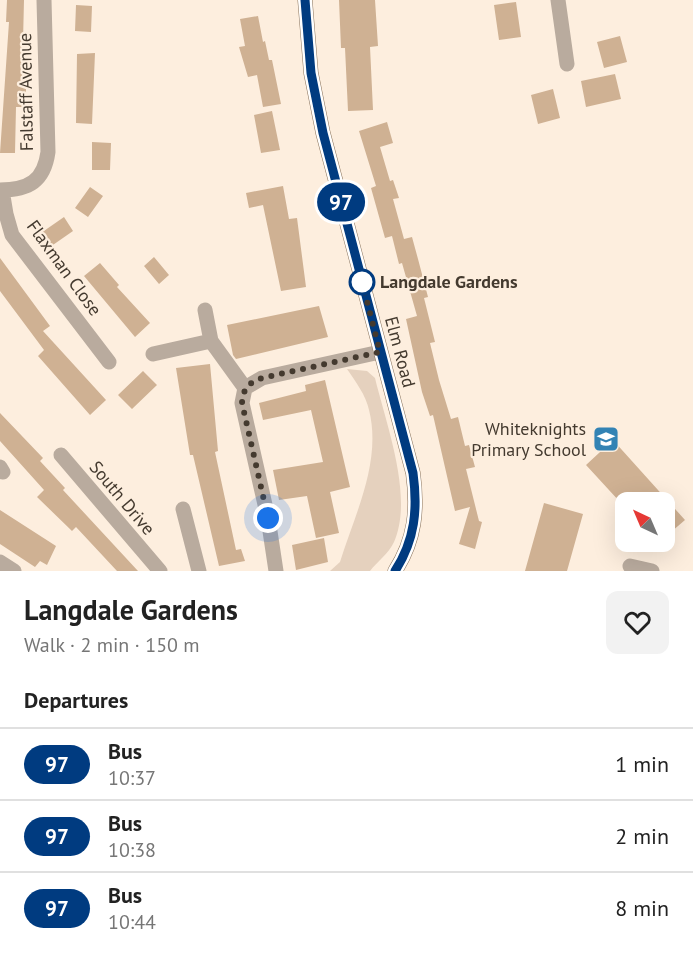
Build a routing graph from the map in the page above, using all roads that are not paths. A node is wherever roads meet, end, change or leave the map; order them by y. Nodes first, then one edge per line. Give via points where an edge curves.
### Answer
1 (44, 0) edge
2 (305, 0) edge
3 (558, 0) edge
4 (567, 64) dead end
5 (1, 190) edge
6 (205, 310) dead end
7 (211, 341) junction
8 (380, 352) junction
9 (153, 354) dead end
10 (108, 362) dead end
11 (246, 388) junction
12 (61, 455) dead end
13 (183, 509) dead end
14 (0, 562) edge
15 (630, 566) dead end
16 (152, 569) edge
17 (15, 571) edge
18 (199, 571) edge
19 (276, 571) edge
20 (395, 571) edge
21 (652, 571) edge

1 - 5 street, Falstaff Avenue via 48,152 45,169 33,183
2 - 8 main road, Elm Road via 311,73 323,133
3 - 4 street
5 - 10 street, Flaxman Close via 12,235
6 - 7 street
7 - 9 street
7 - 11 street
8 - 11 street via 262,378
8 - 20 main road, Elm Road via 416,494 408,551
11 - 19 street via 242,403
12 - 16 street, South Drive
13 - 18 street
14 - 17 street
15 - 21 street

